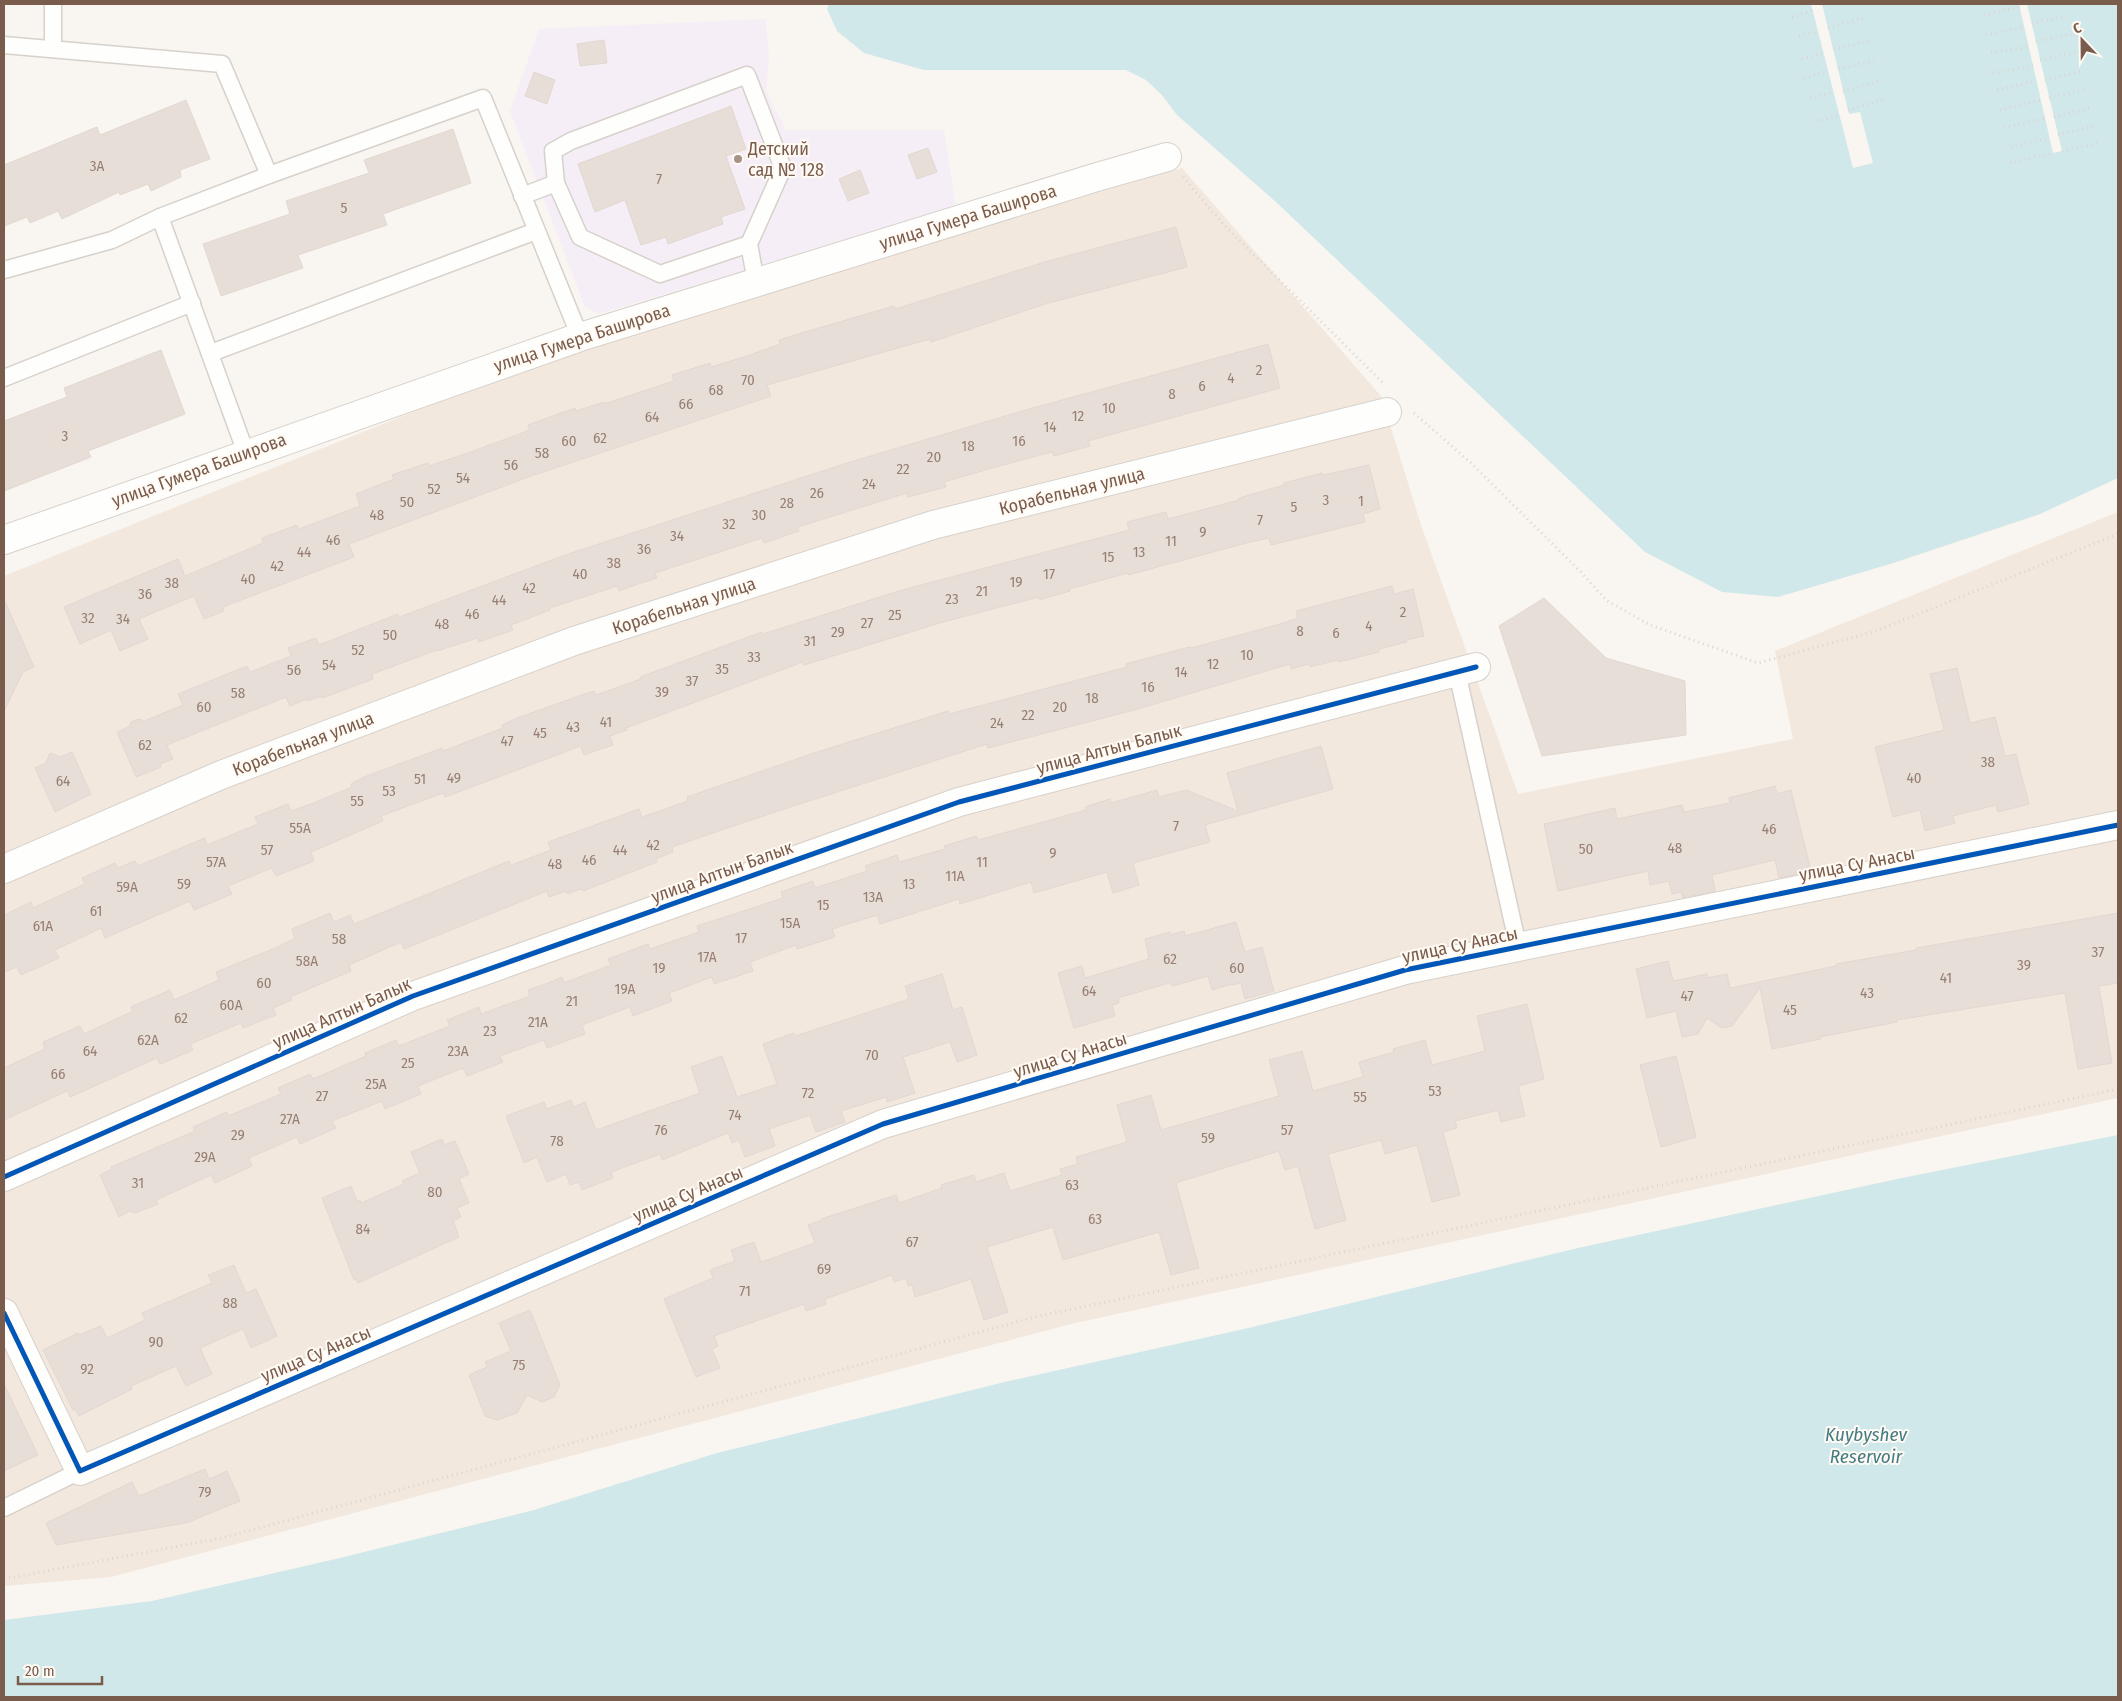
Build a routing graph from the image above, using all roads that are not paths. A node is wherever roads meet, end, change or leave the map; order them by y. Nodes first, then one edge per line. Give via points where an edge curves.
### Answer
1 (54, 4) edge
2 (4, 45) edge
3 (52, 48) junction
4 (1167, 157) road end
5 (269, 175) junction
6 (556, 183) junction
7 (522, 196) junction
8 (160, 217) junction
9 (536, 232) junction
10 (749, 244) junction
11 (4, 270) edge
12 (756, 282) junction
13 (192, 303) junction
14 (580, 337) junction
15 (211, 353) junction
16 (4, 378) edge
17 (1387, 412) dead end
18 (246, 453) junction
19 (4, 540) edge
20 (1467, 670) joint
21 (2118, 825) edge
22 (4, 869) edge
23 (1518, 946) junction
24 (4, 1177) edge
25 (4, 1313) edge
26 (80, 1471) junction
27 (4, 1508) edge

1 - 3 lane
2 - 3 lane
3 - 5 lane via 222,64
4 - 12 street, улица Гумера Баширова
5 - 7 lane via 482,98
5 - 8 lane
6 - 7 lane
6 - 10 lane via 580,237 660,274
6 - 10 lane via 553,151 571,141 747,75 783,168
7 - 9 lane
8 - 11 lane via 112,240
8 - 13 lane
9 - 14 lane
9 - 15 lane
10 - 12 lane
12 - 14 street, улица Гумера Баширова
13 - 15 lane
13 - 16 lane
14 - 18 street, улица Гумера Баширова
15 - 18 lane
17 - 22 street, Корабельная улица via 933,526 574,641 221,774
18 - 19 street, улица Гумера Баширова
20 - 23 lane
20 - 24 street, улица Алтын Балык via 960,802 413,996
21 - 23 street, улица Су Анасы
23 - 26 street, улица Су Анасы via 1404,970 883,1124
25 - 26 street
26 - 27 lane

